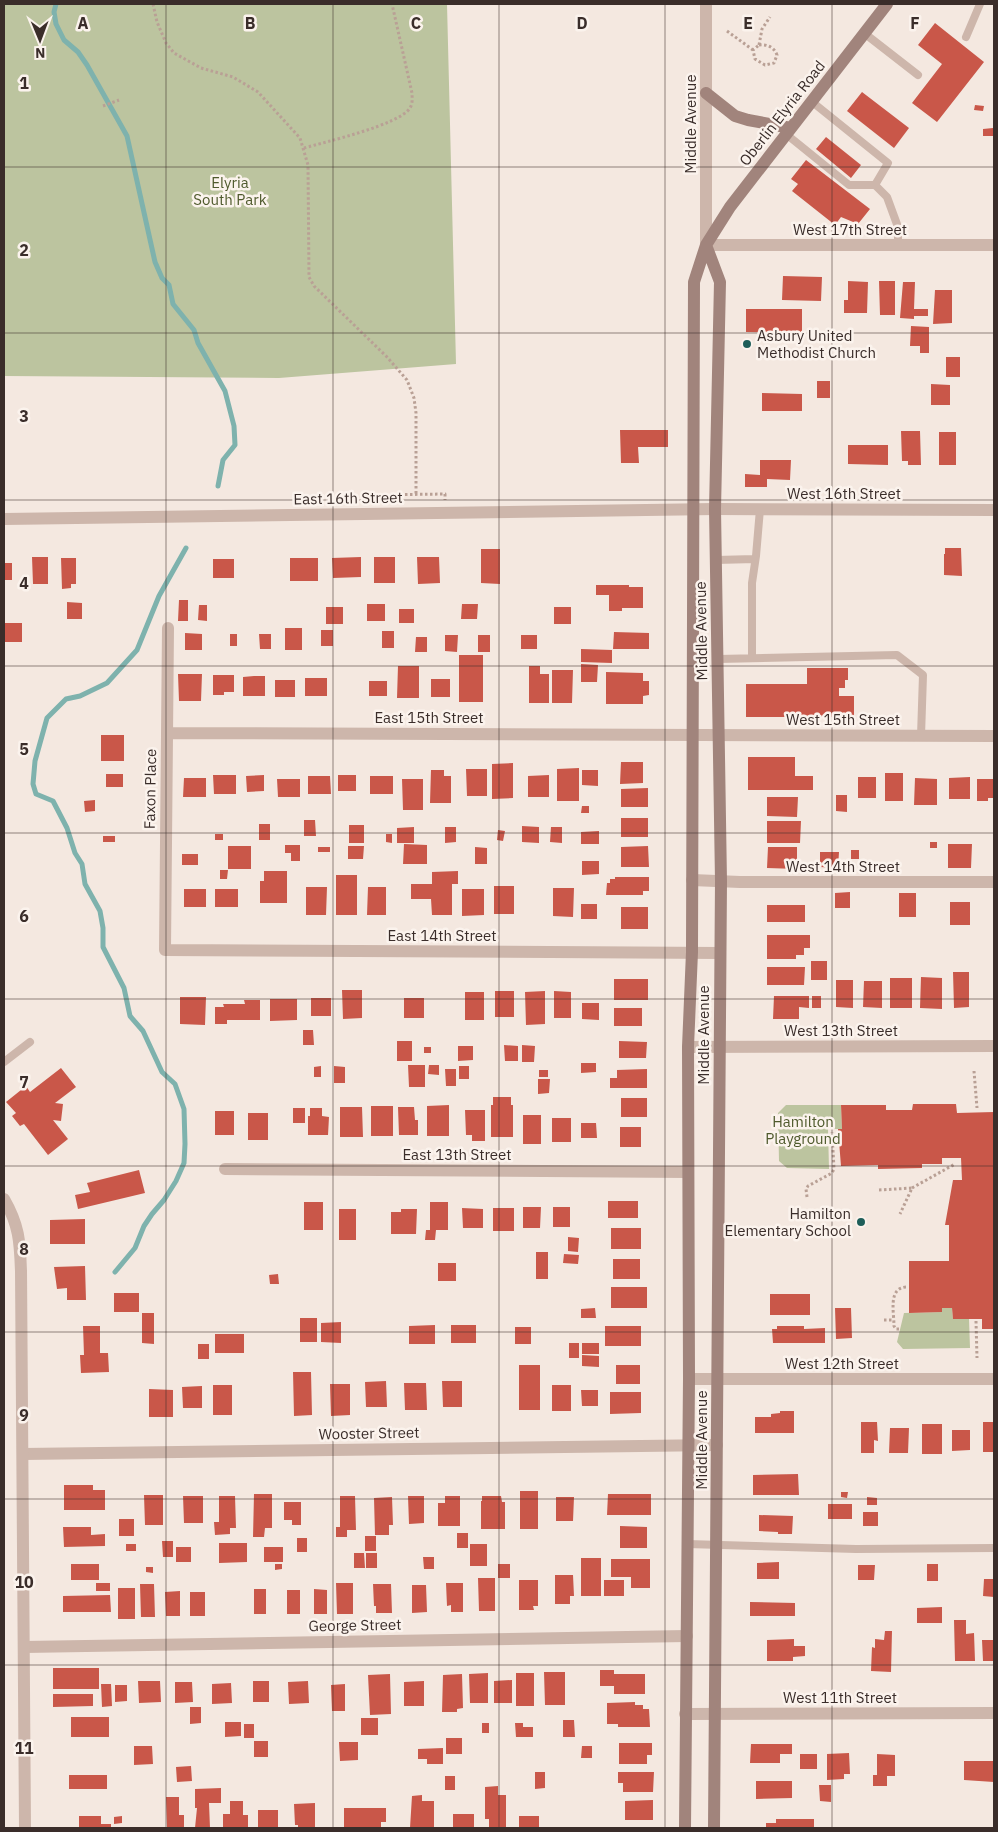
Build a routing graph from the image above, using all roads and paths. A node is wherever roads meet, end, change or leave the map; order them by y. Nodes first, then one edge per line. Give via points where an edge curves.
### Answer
1 (153, 4) edge
2 (392, 4) edge
3 (706, 4) edge
4 (887, 4) edge
5 (980, 4) edge
6 (770, 17) dead end
7 (727, 31) dead end
8 (864, 33) junction
9 (966, 37) dead end
10 (759, 45) junction
11 (753, 50) junction
12 (918, 75) dead end
13 (706, 93) junction
14 (119, 100) dead end
15 (811, 101) junction
16 (102, 106) dead end
17 (788, 131) junction
18 (304, 148) junction
19 (875, 185) junction
20 (706, 245) junction
21 (898, 245) junction
22 (994, 245) edge
23 (416, 494) dead end
24 (693, 508) junction
25 (715, 508) junction
26 (760, 509) junction
27 (994, 510) edge
28 (4, 519) edge
29 (756, 559) junction
30 (716, 560) junction
31 (168, 628) dead end
32 (752, 658) junction
33 (718, 659) junction
34 (166, 733) junction
35 (692, 735) junction
36 (719, 735) junction
37 (922, 736) junction
38 (994, 736) edge
39 (692, 880) junction
40 (721, 881) junction
41 (994, 882) edge
42 (165, 950) joint
43 (692, 952) junction
44 (720, 953) junction
45 (30, 1042) dead end
46 (994, 1046) edge
47 (688, 1047) junction
48 (719, 1047) junction
49 (4, 1062) edge
50 (974, 1071) dead end
51 (977, 1108) dead end
52 (832, 1132) dead end
53 (955, 1164) dead end
54 (225, 1169) dead end
55 (688, 1172) junction
56 (912, 1188) junction
57 (879, 1190) dead end
58 (807, 1197) dead end
59 (4, 1199) edge
60 (900, 1214) dead end
61 (906, 1287) dead end
62 (884, 1320) dead end
63 (894, 1320) junction
64 (976, 1321) dead end
65 (899, 1329) dead end
66 (977, 1358) dead end
67 (690, 1379) junction
68 (717, 1379) junction
69 (994, 1379) edge
70 (688, 1445) junction
71 (717, 1445) junction
72 (22, 1454) junction
73 (687, 1544) junction
74 (716, 1544) junction
75 (994, 1548) edge
76 (687, 1636) junction
77 (24, 1647) junction
78 (994, 1713) edge
79 (685, 1714) junction
80 (715, 1714) junction
81 (25, 1828) edge
82 (685, 1828) edge
83 (714, 1828) edge

1 - 18 path via 157,22 174,53 201,68 233,77 258,92 300,138
2 - 18 path via 412,93 409,109 394,121
3 - 13 street, Middle Avenue
4 - 8 main road, Oberlin Elyria Road
5 - 9 lane
6 - 10 path via 762,29
7 - 11 path
8 - 12 lane
8 - 15 main road, Oberlin Elyria Road
10 - 11 path
10 - 11 path via 772,48 777,55 776,60 769,65 761,64 755,59
13 - 17 main road via 735,116
13 - 20 street, Middle Avenue
14 - 16 path
15 - 17 main road, Oberlin Elyria Road
15 - 19 lane via 888,163
17 - 19 lane via 849,185
17 - 20 main road, Oberlin Elyria Road via 730,207
18 - 23 path via 308,164 309,277 314,286 407,380 416,412
19 - 21 lane via 887,197 898,228
20 - 21 street, West 17th Street
20 - 24 main road, Middle Avenue via 694,282
20 - 25 main road, Middle Avenue via 720,282
21 - 22 street, West 17th Street
24 - 25 street, West 16th Street
24 - 28 street, East 16th Street
24 - 35 main road, Middle Avenue
25 - 26 street, West 16th Street
25 - 30 main road, Middle Avenue
26 - 27 street, West 16th Street
26 - 29 lane
29 - 30 lane
29 - 32 lane via 752,583
30 - 33 main road, Middle Avenue
31 - 34 street, Faxon Place
32 - 33 lane
32 - 37 lane via 897,656 923,674
33 - 36 main road, Middle Avenue
34 - 35 street, East 15th Street
34 - 42 street, Faxon Place
35 - 36 street, West 15th Street
35 - 39 main road, Middle Avenue
36 - 37 street, West 15th Street
36 - 40 main road, Middle Avenue
37 - 38 street, West 15th Street
39 - 40 street, West 14th Street
39 - 43 main road, Middle Avenue
40 - 41 street, West 14th Street
40 - 44 main road, Middle Avenue
42 - 43 street, East 14th Street
43 - 44 street, East 14th Street
43 - 47 main road, Middle Avenue
44 - 48 main road, Middle Avenue
45 - 49 lane
46 - 48 street, West 13th Street
47 - 48 street, West 13th Street
47 - 55 main road, Middle Avenue
48 - 68 main road, Middle Avenue
50 - 51 path
52 - 58 path via 834,1169 808,1186
53 - 56 path
54 - 55 street, East 13th Street
55 - 67 main road, Middle Avenue
56 - 57 path
56 - 60 path
59 - 72 street via 14,1217 20,1241
61 - 63 path via 896,1290 894,1295
62 - 63 path
63 - 65 path via 894,1326
64 - 66 path
67 - 68 street, West 12th Street
67 - 70 main road, Middle Avenue
68 - 69 street, West 12th Street
68 - 71 main road, Middle Avenue
70 - 71 street, Wooster Street
70 - 72 street, Wooster Street
70 - 73 main road, Middle Avenue
71 - 74 main road, Middle Avenue
72 - 77 street
73 - 74 lane
73 - 76 main road, Middle Avenue
74 - 75 lane via 856,1549
74 - 80 main road, Middle Avenue
76 - 77 street, George Street
76 - 79 main road, Middle Avenue
77 - 81 street
78 - 80 street, West 11th Street
79 - 80 street, West 11th Street
79 - 82 main road, Middle Avenue
80 - 83 main road, Middle Avenue

